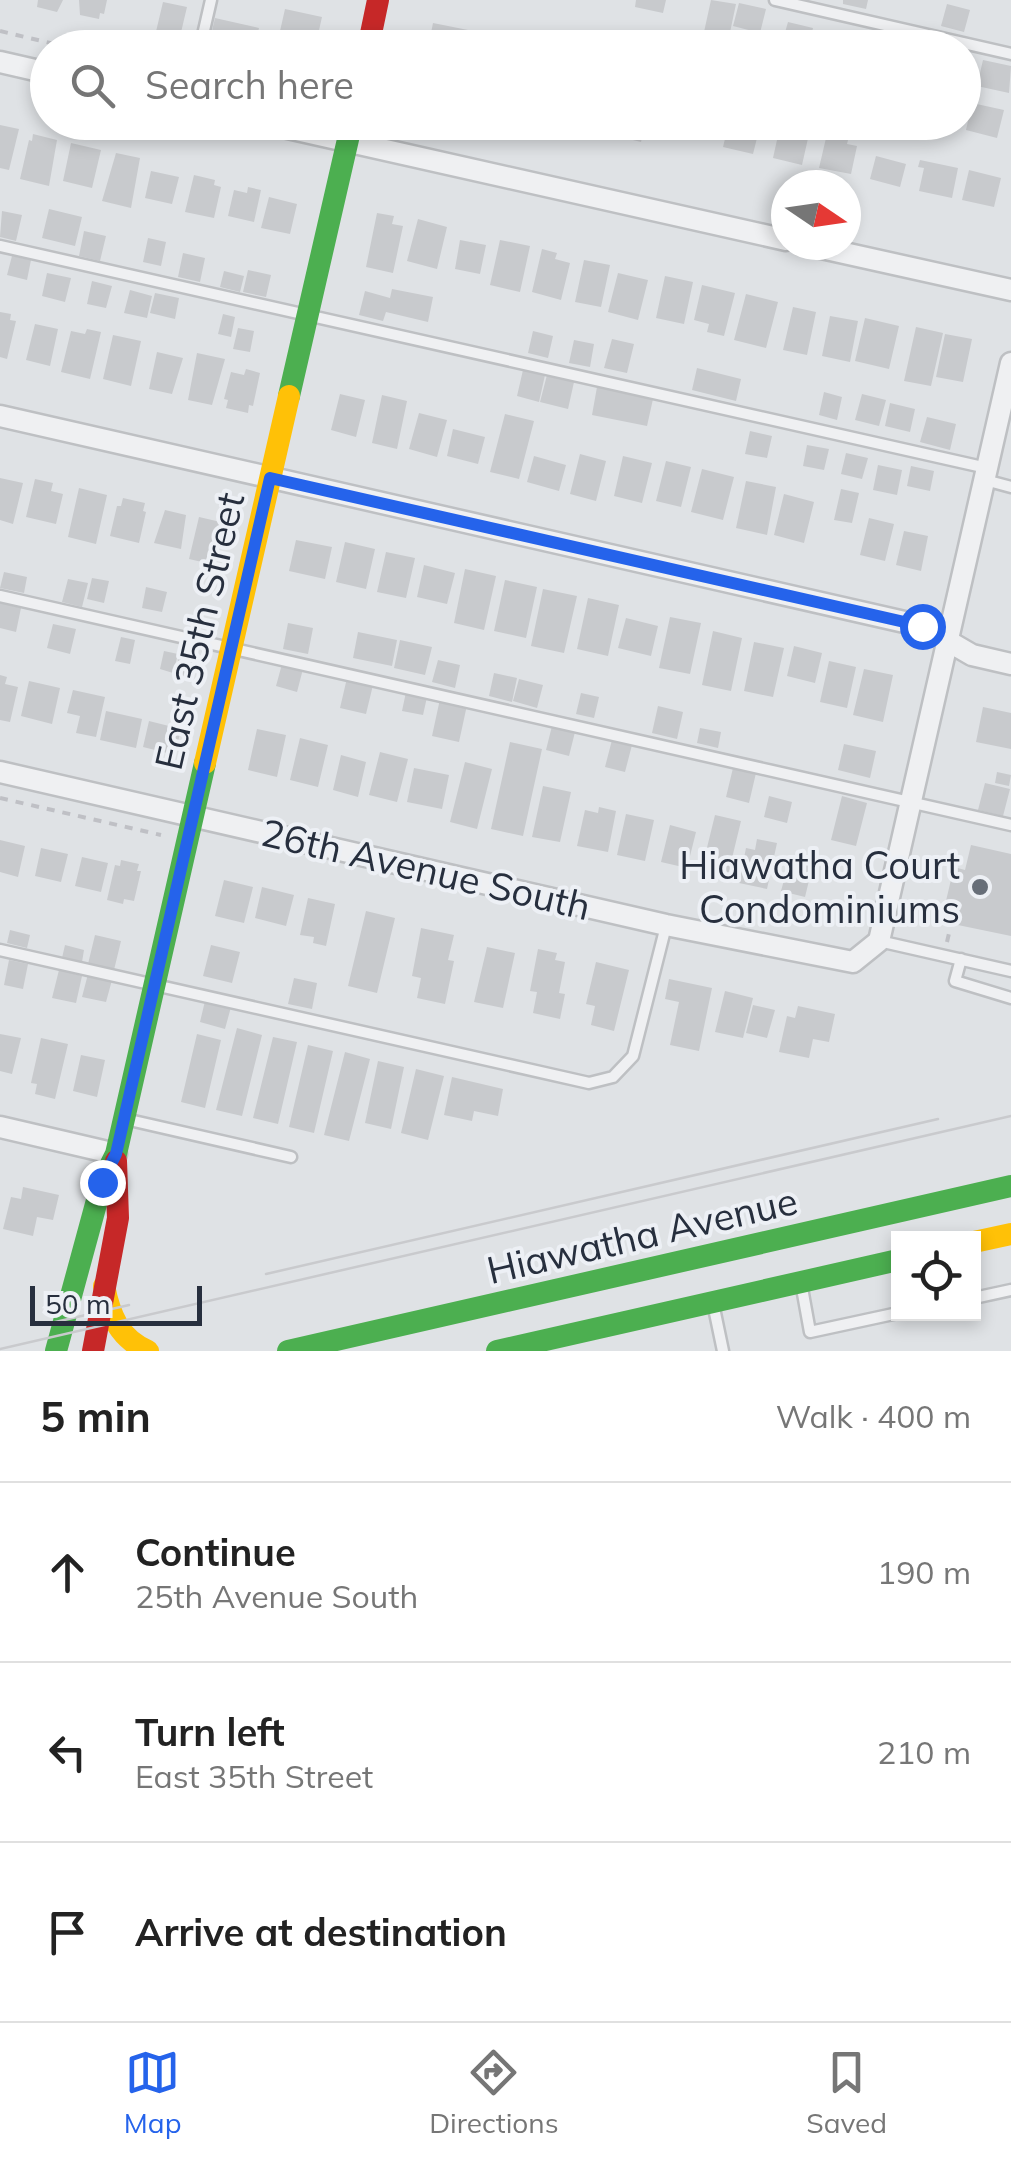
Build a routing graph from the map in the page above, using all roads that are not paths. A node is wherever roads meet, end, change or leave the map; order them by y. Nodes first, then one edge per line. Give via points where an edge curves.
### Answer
1 (211, 0) edge
2 (378, 0) edge
3 (775, 0) edge
4 (204, 30) edge
5 (372, 30) edge
6 (906, 30) edge
7 (981, 47) edge
8 (1011, 54) edge
9 (0, 62) edge
10 (30, 70) edge
11 (348, 140) edge
12 (379, 140) edge
13 (771, 236) edge
14 (0, 246) edge
15 (861, 257) edge
16 (1011, 290) edge
17 (308, 315) junction
18 (1011, 363) edge
19 (0, 416) edge
20 (986, 474) junction
21 (270, 478) junction
22 (1011, 486) edge
23 (0, 596) edge
24 (948, 641) junction
25 (232, 649) junction
26 (1011, 664) edge
27 (0, 772) edge
28 (911, 802) junction
29 (194, 816) junction
30 (1011, 824) edge
31 (666, 924) junction
32 (879, 941) junction
33 (0, 950) edge
34 (961, 960) junction
35 (1011, 970) edge
36 (154, 985) junction
37 (1011, 998) edge
38 (124, 1119) junction
39 (0, 1127) edge
40 (116, 1154) junction
41 (291, 1157) dead end
42 (1011, 1186) edge
43 (1011, 1234) edge
44 (981, 1240) edge
45 (891, 1262) edge
46 (800, 1282) junction
47 (104, 1286) junction
48 (1011, 1290) edge
49 (981, 1296) edge
50 (713, 1302) junction
51 (891, 1315) edge
52 (56, 1351) edge
53 (93, 1351) edge
54 (148, 1351) edge
55 (288, 1351) edge
56 (496, 1351) edge
57 (724, 1351) edge

1 - 4 lane
2 - 5 main road
3 - 6 lane
7 - 8 lane
9 - 10 street
11 - 17 main road, East 35th Street
12 - 13 street
14 - 17 lane
15 - 16 street
17 - 20 lane
17 - 21 main road, East 35th Street
18 - 20 street
19 - 21 street
20 - 22 lane
20 - 24 street
21 - 24 street via 922,626
21 - 25 main road, East 35th Street
23 - 25 lane
24 - 26 street
24 - 28 street
25 - 28 lane
25 - 29 main road, East 35th Street
27 - 29 street, 26th Avenue South
28 - 30 lane
28 - 32 street
29 - 31 street, 26th Avenue South
29 - 36 main road, East 35th Street
31 - 32 street, 26th Avenue South via 854,962
31 - 36 lane via 633,1056 613,1077 589,1084
32 - 34 lane
33 - 36 lane
34 - 35 lane
34 - 37 lane via 955,981
36 - 38 main road, East 35th Street
38 - 40 main road, East 35th Street
38 - 41 lane
39 - 40 street
40 - 47 main road, East 35th Street via 118,1218
40 - 52 main road, East 35th Street via 102,1182
42 - 55 main road, Hiawatha Avenue
43 - 44 main road
45 - 46 main road
46 - 50 main road
46 - 51 lane via 810,1332
47 - 53 main road, East 35th Street
47 - 54 main road via 114,1324 131,1345
48 - 49 lane
50 - 56 main road
50 - 57 lane

